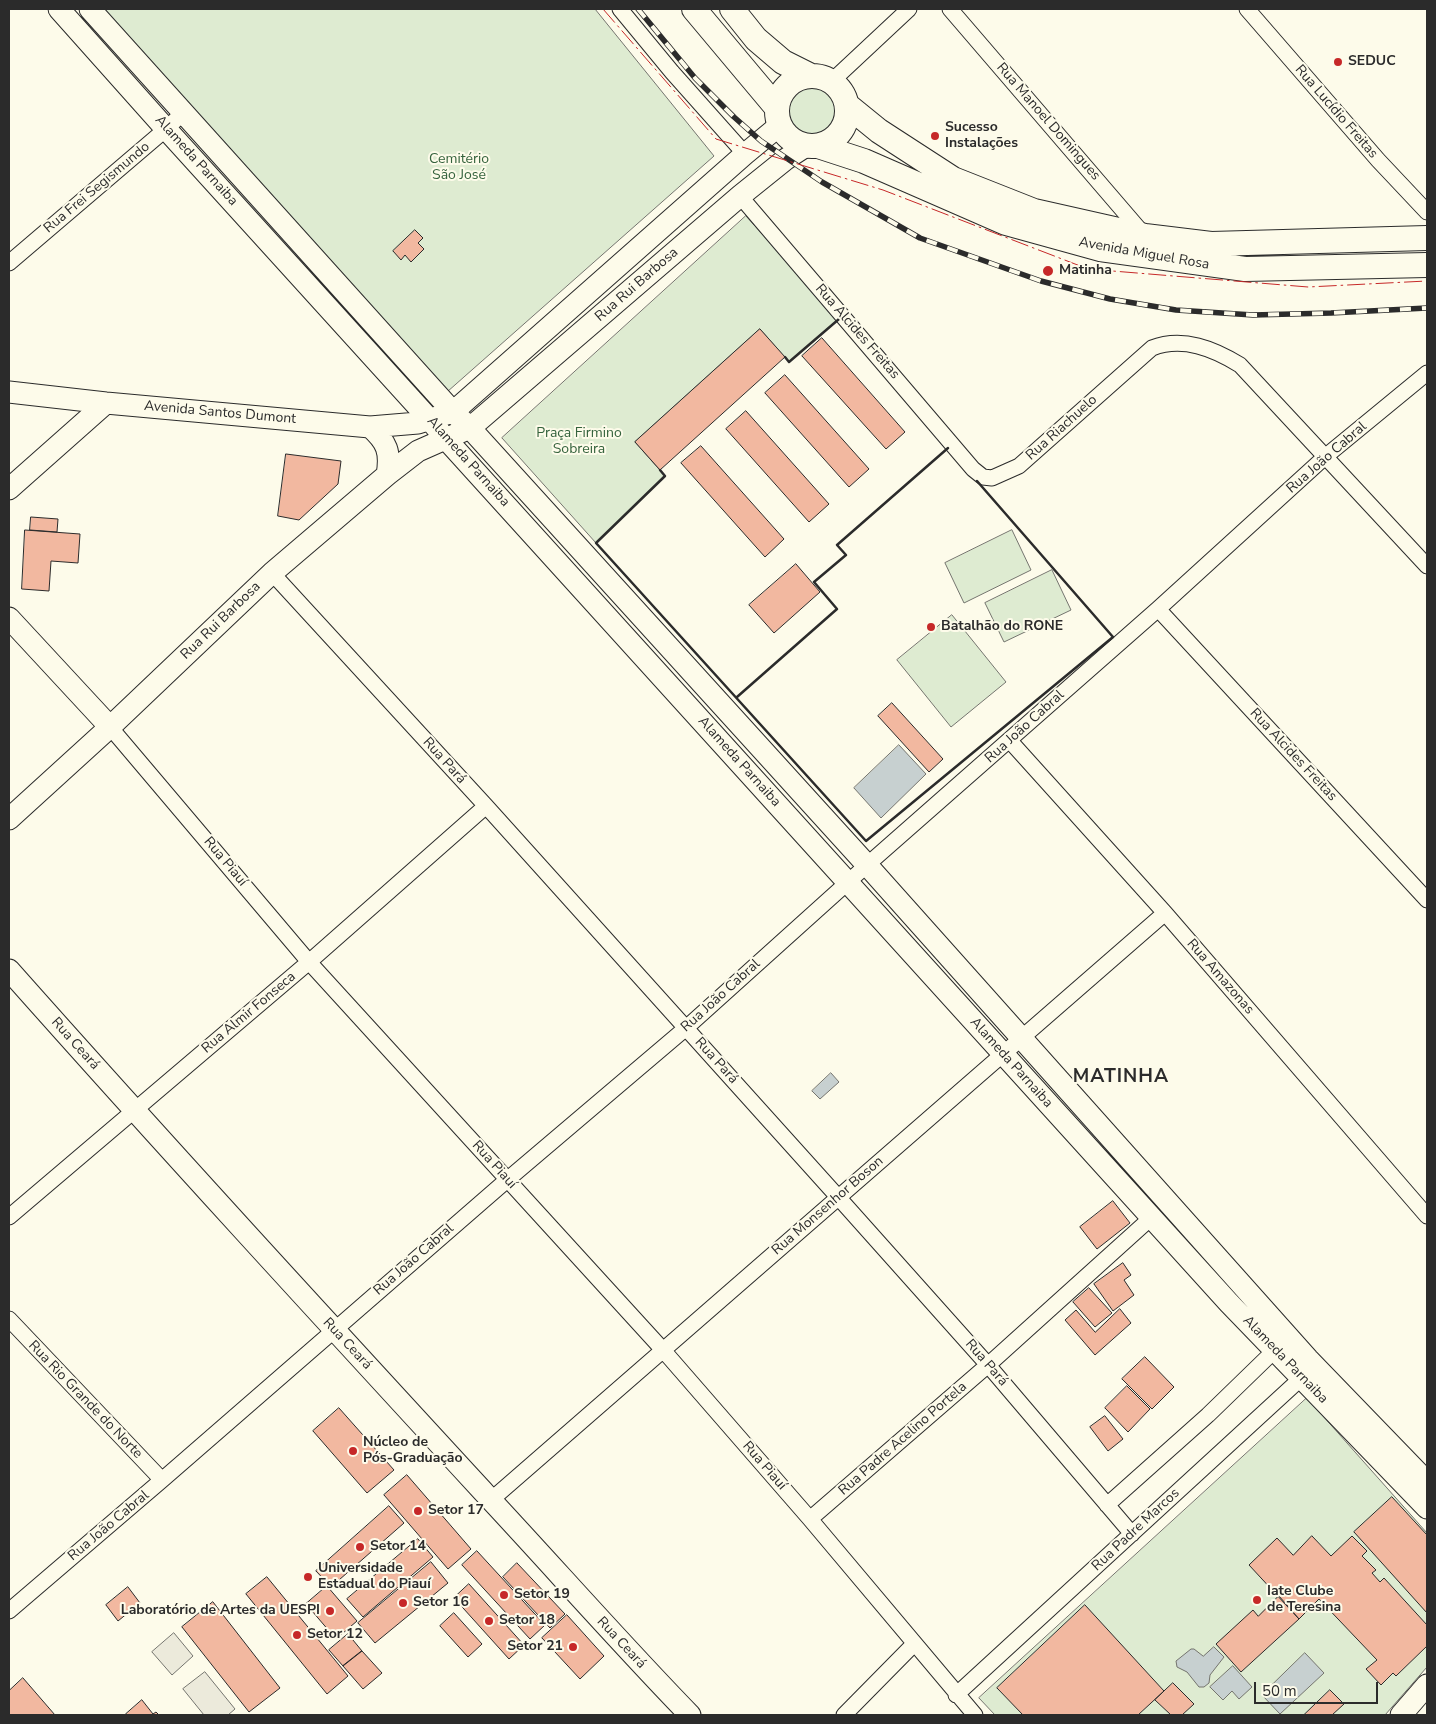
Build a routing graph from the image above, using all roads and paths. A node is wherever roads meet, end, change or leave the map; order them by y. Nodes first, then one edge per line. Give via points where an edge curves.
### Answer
1 (59, 9) edge
2 (90, 9) edge
3 (620, 9) edge
4 (694, 9) edge
5 (732, 9) edge
6 (908, 9) edge
7 (950, 9) edge
8 (1247, 9) edge
9 (809, 75) junction
10 (832, 81) junction
11 (847, 104) junction
12 (184, 112) junction
13 (778, 117) junction
14 (166, 129) junction
15 (812, 146) junction
16 (745, 154) junction
17 (740, 196) junction
18 (1427, 212) edge
19 (1145, 236) junction
20 (1427, 238) edge
21 (625, 261) junction
22 (9, 263) edge
23 (1427, 265) edge
24 (644, 280) junction
25 (1427, 373) edge
26 (9, 392) edge
27 (106, 402) junction
28 (453, 412) junction
29 (430, 420) junction
30 (370, 427) junction
31 (470, 428) junction
32 (445, 438) junction
33 (1326, 456) junction
34 (973, 469) joint
35 (386, 475) junction
36 (9, 488) edge
37 (1427, 566) edge
38 (272, 573) junction
39 (1158, 609) junction
40 (9, 618) edge
41 (676, 656) junction
42 (659, 672) junction
43 (110, 727) junction
44 (1010, 741) junction
45 (486, 806) junction
46 (9, 819) edge
47 (867, 866) junction
48 (848, 883) junction
49 (1427, 900) edge
50 (1165, 913) junction
51 (309, 962) junction
52 (9, 970) edge
53 (686, 1028) junction
54 (1020, 1039) junction
55 (1002, 1054) junction
56 (134, 1110) junction
57 (507, 1180) junction
58 (838, 1197) junction
59 (1427, 1216) edge
60 (9, 1217) edge
61 (1152, 1217) junction
62 (9, 1319) edge
63 (334, 1330) junction
64 (663, 1350) junction
65 (1275, 1350) junction
66 (988, 1365) junction
67 (1309, 1371) junction
68 (162, 1480) junction
69 (1427, 1482) edge
70 (491, 1500) junction
71 (1107, 1505) junction
72 (1427, 1508) edge
73 (810, 1519) junction
74 (1132, 1534) junction
75 (9, 1611) edge
76 (914, 1644) junction
77 (1427, 1685) edge
78 (956, 1695) junction
79 (690, 1715) edge
80 (844, 1715) edge
81 (975, 1715) edge
82 (1401, 1715) edge

1 - 14 main road, Alameda Parnaiba
2 - 12 main road, Alameda Parnaiba
3 - 16 street
4 - 13 main road
5 - 9 main road via 756,39 784,62
6 - 10 street
7 - 19 street, Rua Manoel Domingues
8 - 18 street, Rua Lucídio Freitas
9 - 10 main road
9 - 13 main road via 787,86 780,96
10 - 11 main road
11 - 15 main road via 844,127 838,136 829,143
11 - 19 main road, Avenida Miguel Rosa via 879,131 953,179 1034,211
12 - 14 street, Rua Frei Segismundo
12 - 28 main road, Alameda Parnaiba
13 - 15 main road via 786,135 796,142
13 - 16 main road, Rua Rui Barbosa
14 - 22 street, Rua Frei Segismundo
14 - 29 main road, Alameda Parnaiba
15 - 17 main road, Rua Rui Barbosa via 786,159
15 - 23 main road, Avenida Miguel Rosa via 864,161 1006,223 1100,249 1246,269
16 - 21 main road, Rua Rui Barbosa
17 - 24 main road, Rua Rui Barbosa
17 - 34 street, Rua Alcides Freitas
19 - 20 main road, Avenida Miguel Rosa via 1211,244
21 - 24 main road
21 - 28 main road, Rua Rui Barbosa
24 - 31 main road, Rua Rui Barbosa
25 - 33 street, Rua João Cabral
26 - 27 main road, Avenida Santos Dumont
27 - 30 main road, Avenida Santos Dumont
27 - 36 main road
28 - 29 main road, Avenida Santos Dumont
28 - 31 main road, Alameda Parnaiba
29 - 30 main road, Avenida Santos Dumont
29 - 32 main road, Alameda Parnaiba
30 - 35 main road via 382,438 387,449
31 - 32 main road, Rua Rui Barbosa
31 - 41 main road, Alameda Parnaiba
32 - 35 main road, Rua Rui Barbosa via 418,451
32 - 42 main road, Alameda Parnaiba
33 - 34 street, Rua Riachuelo via 1240,364 1200,346 1177,343 1161,344 1143,355 1019,466 992,478 983,477
33 - 37 street
33 - 39 street, Rua João Cabral
35 - 38 main road, Rua Rui Barbosa
38 - 43 main road, Rua Rui Barbosa
38 - 45 street, Rua Pará
39 - 44 street, Rua João Cabral
39 - 49 street, Rua Alcides Freitas
40 - 43 main road, Rua Piauí
41 - 42 main road
41 - 47 main road, Alameda Parnaiba
42 - 48 main road, Alameda Parnaiba
43 - 46 main road, Rua Rui Barbosa
43 - 51 street, Rua Piauí
44 - 47 street, Rua João Cabral
44 - 50 street, Rua Amazonas
45 - 51 street, Rua Almir Fonseca
45 - 53 street, Rua Pará
47 - 48 street, Rua João Cabral
47 - 54 main road, Alameda Parnaiba
48 - 53 street, Rua João Cabral
48 - 55 main road, Alameda Parnaiba
50 - 54 street, Rua Monsenhor Boson
50 - 59 street, Rua Amazonas
51 - 56 street, Rua Almir Fonseca
51 - 57 street, Rua Piauí
52 - 56 main road, Rua Ceará
53 - 57 street, Rua João Cabral
53 - 58 street, Rua Pará
54 - 55 street, Rua Monsenhor Boson
54 - 67 main road, Alameda Parnaiba
55 - 58 street, Rua Monsenhor Boson
55 - 61 main road, Alameda Parnaiba
56 - 60 street, Rua Almir Fonseca
56 - 63 main road, Rua Ceará
57 - 63 street, Rua João Cabral
57 - 64 street, Rua Piauí
58 - 64 street, Rua Monsenhor Boson
58 - 66 street, Rua Pará
61 - 65 main road, Alameda Parnaiba
61 - 66 street, Rua Padre Acelino Portela
62 - 68 street, Rua Rio Grande do Norte
63 - 68 street, Rua João Cabral
63 - 70 main road, Rua Ceará
64 - 70 street, Rua Monsenhor Boson
64 - 73 street, Rua Piauí
65 - 67 main road, Alameda Parnaiba
65 - 71 street
66 - 71 street, Rua Pará
66 - 73 street, Rua Padre Acelino Portela
67 - 69 main road, Alameda Parnaiba
67 - 72 main road, Alameda Parnaiba
67 - 74 street, Rua Padre Marcos
68 - 75 street, Rua João Cabral
70 - 79 main road, Rua Ceará
71 - 74 street, Rua Pará
73 - 76 street, Rua Piauí
74 - 78 street, Rua Padre Marcos
76 - 78 street, Rua Piauí
76 - 80 street
77 - 82 main road
78 - 81 street, Rua Piauí

